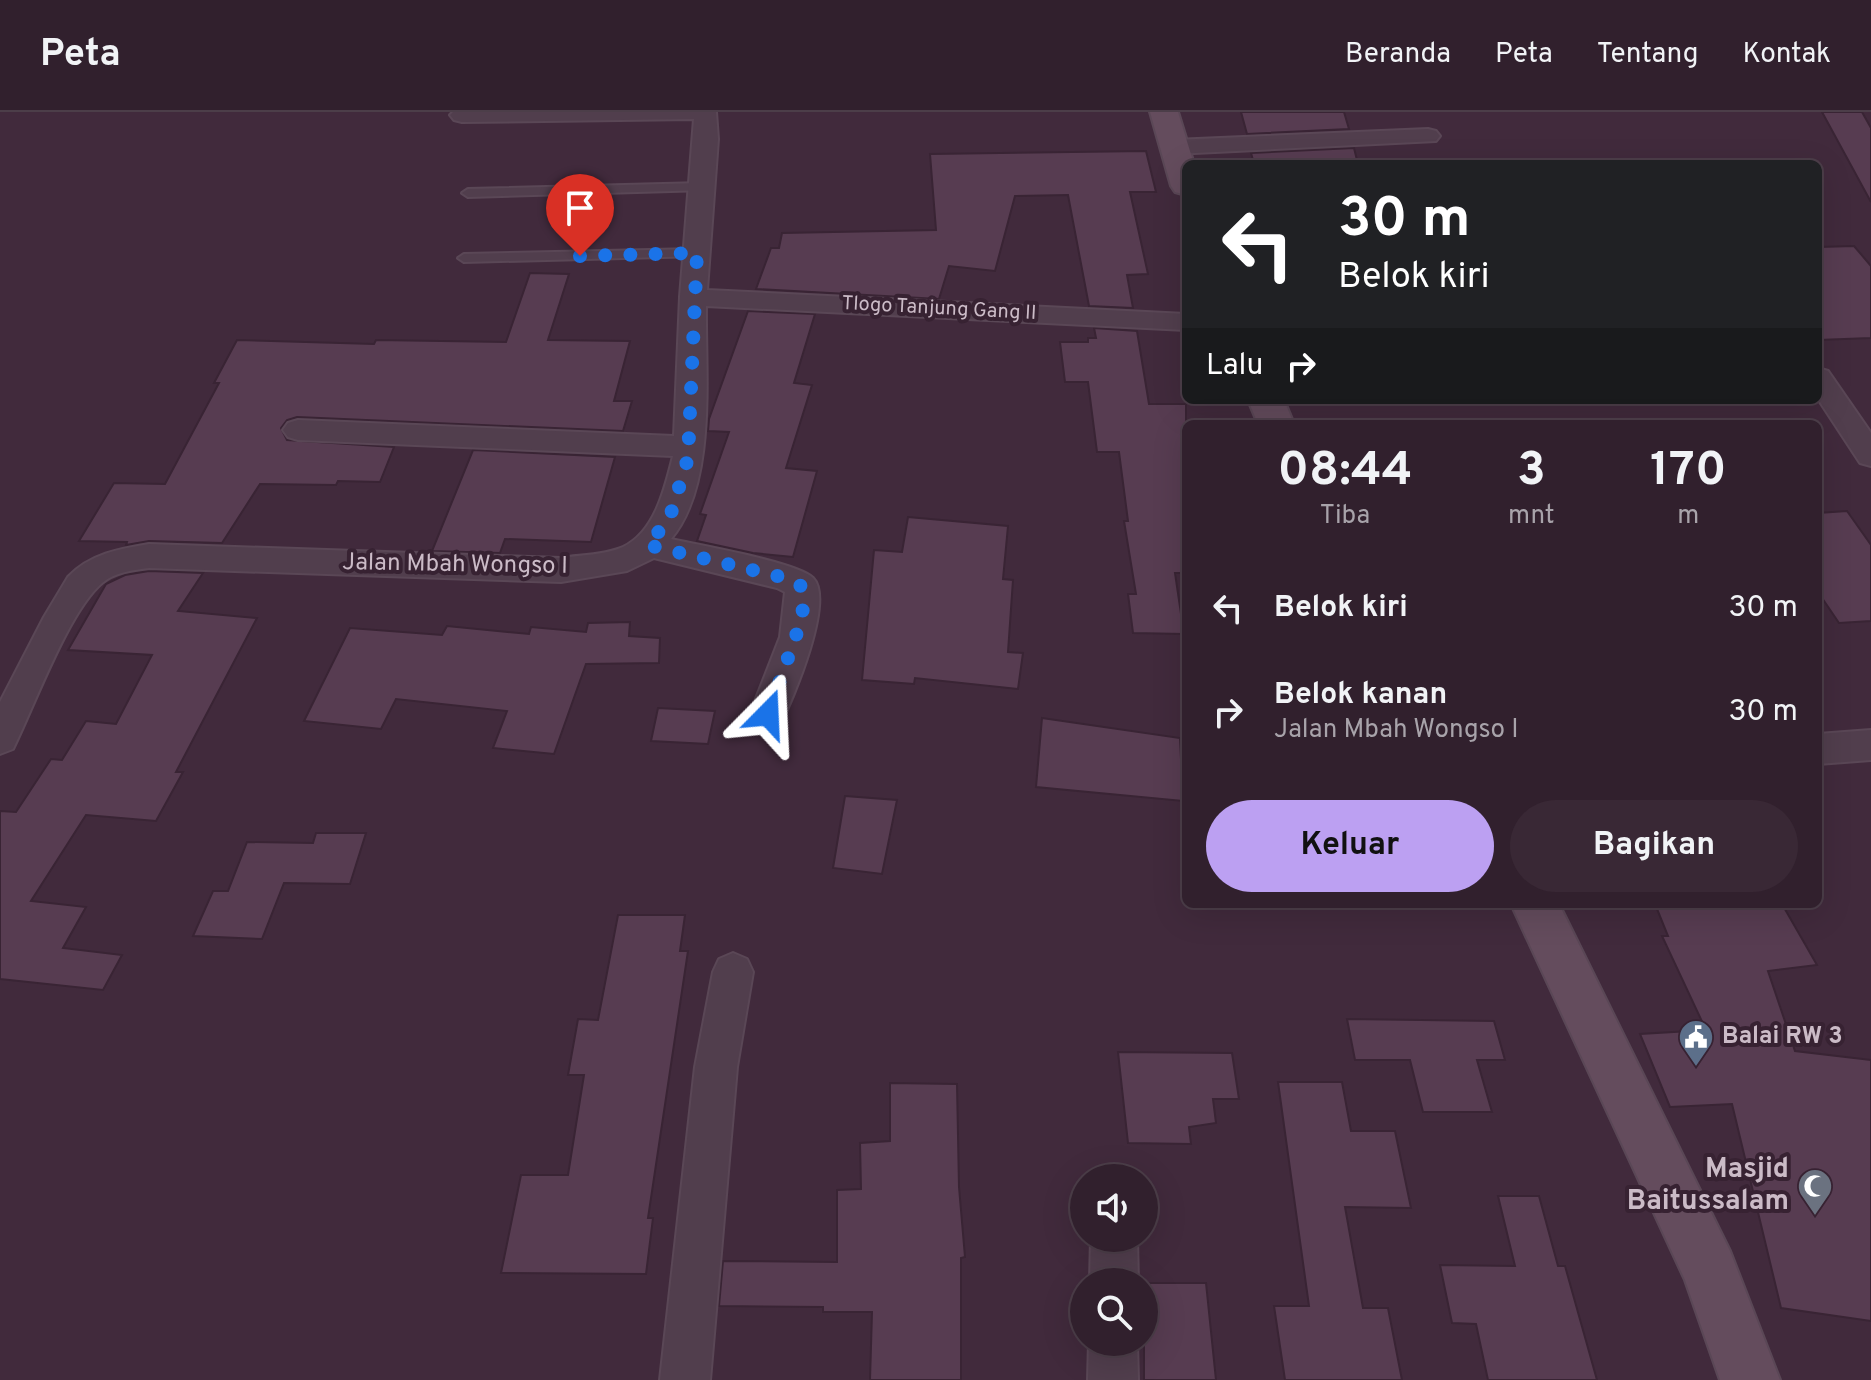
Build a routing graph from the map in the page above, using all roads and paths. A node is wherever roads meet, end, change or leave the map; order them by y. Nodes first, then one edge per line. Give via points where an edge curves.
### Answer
1 (705, 112) edge
2 (1164, 112) edge
3 (1417, 112) edge
4 (462, 115) dead end
5 (1428, 136) junction
6 (1174, 147) junction
7 (1438, 160) edge
8 (1182, 173) edge
9 (702, 187) junction
10 (468, 193) dead end
11 (697, 253) junction
12 (464, 258) dead end
13 (693, 297) junction
14 (1182, 322) edge
15 (1822, 383) edge
16 (298, 430) dead end
17 (688, 447) junction
18 (1871, 456) edge
19 (647, 545) junction
20 (768, 714) dead end
21 (0, 739) edge
22 (1871, 745) edge
23 (1822, 749) edge
24 (1537, 908) edge
25 (733, 972) dead end
26 (1113, 1356) edge
27 (685, 1380) edge
28 (1113, 1380) edge
29 (1750, 1380) edge

1 - 4 street
1 - 9 street, Jalan Mbah Wongso I
2 - 6 street
3 - 5 street
5 - 6 street
5 - 7 street
6 - 8 street
9 - 10 lane
9 - 11 street, Jalan Mbah Wongso I
11 - 12 lane
11 - 13 street, Jalan Mbah Wongso I
13 - 14 street, Tlogo Tanjung Gang II
13 - 17 street, Jalan Mbah Wongso I
15 - 18 street
16 - 17 street
17 - 19 street, Jalan Mbah Wongso I via 669,520
19 - 20 street via 801,586 803,616
19 - 21 street, Jalan Mbah Wongso I via 627,559 561,570 127,559 102,567 78,588
22 - 23 street
24 - 29 street via 1710,1271
25 - 27 street via 716,1067
26 - 28 street

